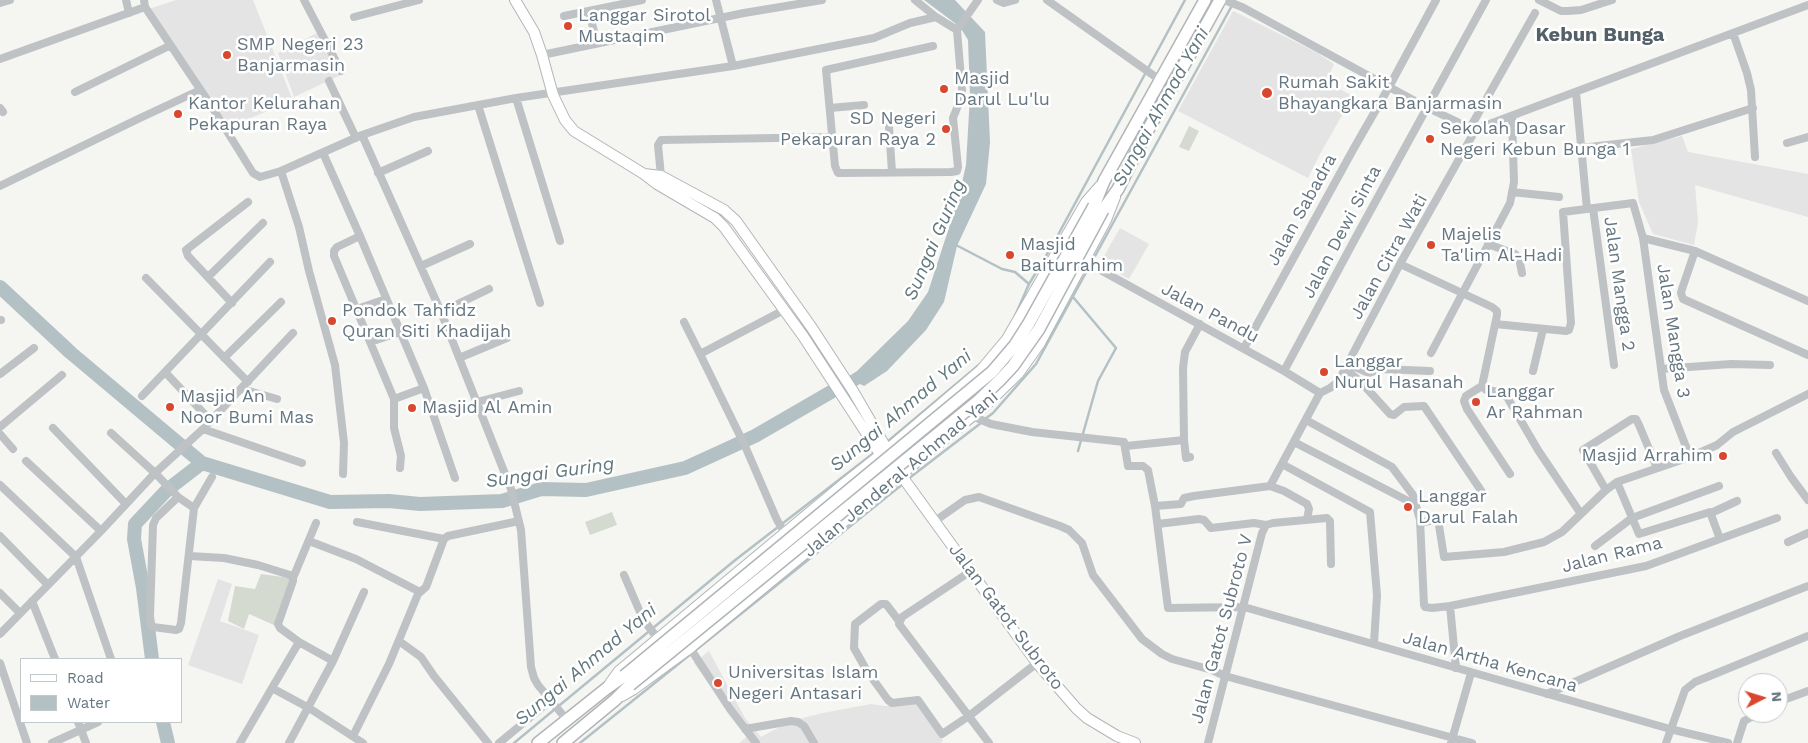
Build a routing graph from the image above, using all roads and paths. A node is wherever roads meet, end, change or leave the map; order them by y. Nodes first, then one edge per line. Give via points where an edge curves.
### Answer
1 (10, 0) edge
2 (126, 0) edge
3 (304, 0) edge
4 (419, 0) edge
5 (515, 0) edge
6 (642, 0) edge
7 (716, 0) edge
8 (822, 0) edge
9 (914, 0) edge
10 (978, 0) edge
11 (997, 0) edge
12 (1015, 0) edge
13 (1047, 0) edge
14 (1205, 0) edge
15 (1436, 0) edge
16 (1486, 0) edge
17 (1541, 0) edge
18 (1612, 0) edge
19 (1224, 1) edge
20 (394, 3) edge
21 (0, 4) edge
22 (145, 4) edge
23 (1808, 5) edge
24 (589, 12) junction
25 (1535, 12) dead end
26 (129, 13) junction
27 (564, 16) dead end
28 (354, 17) dead end
29 (936, 17) junction
30 (721, 19) junction
31 (958, 28) junction
32 (1733, 33) junction
33 (597, 43) junction
34 (1180, 45) junction
35 (170, 46) junction
36 (933, 46) dead end
37 (1191, 51) junction
38 (542, 55) junction
39 (0, 59) edge
40 (733, 66) junction
41 (341, 71) dead end
42 (1157, 78) junction
43 (329, 81) dead end
44 (1389, 87) junction
45 (200, 90) junction
46 (75, 92) dead end
47 (553, 92) junction
48 (1576, 92) junction
49 (516, 98) junction
50 (478, 104) junction
51 (864, 105) dead end
52 (1426, 107) junction
53 (830, 108) junction
54 (1752, 108) junction
55 (1512, 116) junction
56 (1139, 117) junction
57 (1151, 124) junction
58 (890, 127) dead end
59 (1473, 129) junction
60 (359, 136) junction
61 (833, 137) junction
62 (1808, 137) edge
63 (1787, 143) dead end
64 (1580, 148) junction
65 (428, 151) dead end
66 (323, 153) junction
67 (1755, 157) dead end
68 (281, 171) junction
69 (892, 172) junction
70 (378, 173) junction
71 (659, 180) junction
72 (1104, 181) junction
73 (0, 186) edge
74 (1118, 190) junction
75 (1512, 192) junction
76 (1559, 197) dead end
77 (248, 202) dead end
78 (1099, 208) junction
79 (1590, 208) junction
80 (263, 223) dead end
81 (360, 236) junction
82 (1643, 238) junction
83 (560, 241) dead end
84 (470, 244) dead end
85 (1488, 244) junction
86 (1695, 251) junction
87 (270, 262) dead end
88 (1088, 264) junction
89 (1400, 264) junction
90 (420, 266) junction
91 (1522, 273) dead end
92 (208, 277) junction
93 (146, 278) dead end
94 (489, 289) dead end
95 (1461, 292) junction
96 (386, 299) junction
97 (1808, 301) edge
98 (281, 302) dead end
99 (232, 303) junction
100 (540, 303) dead end
101 (357, 309) junction
102 (784, 310) junction
103 (441, 312) junction
104 (684, 322) dead end
105 (1200, 324) junction
106 (1495, 324) junction
107 (1543, 329) junction
108 (400, 332) junction
109 (293, 333) dead end
110 (201, 335) junction
111 (507, 338) dead end
112 (370, 342) junction
113 (34, 348) dead end
114 (1244, 348) junction
115 (1431, 353) dead end
116 (700, 354) junction
117 (1808, 355) edge
118 (224, 358) junction
119 (459, 358) junction
120 (1614, 365) dead end
121 (1770, 365) dead end
122 (1346, 366) junction
123 (1661, 369) junction
124 (1284, 371) junction
125 (1430, 371) dead end
126 (1533, 371) dead end
127 (165, 372) junction
128 (0, 374) edge
129 (62, 375) dead end
130 (839, 379) junction
131 (245, 386) junction
132 (1482, 386) junction
133 (424, 388) junction
134 (519, 391) dead end
135 (1320, 393) junction
136 (1808, 394) edge
137 (142, 396) dead end
138 (277, 399) dead end
139 (394, 399) junction
140 (477, 402) junction
141 (930, 413) junction
142 (979, 419) junction
143 (1306, 420) junction
144 (211, 421) junction
145 (0, 427) edge
146 (53, 428) dead end
147 (203, 429) junction
148 (110, 433) dead end
149 (0, 434) edge
150 (946, 437) junction
151 (1184, 440) junction
152 (1294, 442) junction
153 (881, 446) junction
154 (1126, 446) junction
155 (12, 449) dead end
156 (1776, 452) dead end
157 (1190, 457) dead end
158 (1690, 457) junction
159 (26, 462) dead end
160 (302, 463) dead end
161 (1282, 464) junction
162 (400, 468) dead end
163 (1657, 468) junction
164 (155, 473) junction
165 (343, 474) dead end
166 (1510, 474) dead end
167 (212, 477) dead end
168 (455, 478) dead end
169 (904, 479) junction
170 (1617, 482) junction
171 (0, 486) edge
172 (1270, 486) junction
173 (1719, 486) dead end
174 (840, 487) junction
175 (1606, 490) junction
176 (1482, 492) dead end
177 (178, 497) junction
178 (1808, 500) edge
179 (1737, 501) dead end
180 (126, 504) junction
181 (1416, 505) junction
182 (1155, 506) junction
183 (194, 508) junction
184 (859, 510) junction
185 (1711, 513) junction
186 (1581, 514) junction
187 (1632, 518) junction
188 (1777, 518) dead end
189 (1307, 519) junction
190 (519, 521) junction
191 (934, 521) junction
192 (357, 522) dead end
193 (316, 523) dead end
194 (1420, 523) junction
195 (1158, 524) junction
196 (1267, 524) junction
197 (101, 531) junction
198 (783, 531) junction
199 (1808, 534) edge
200 (0, 536) edge
201 (444, 539) junction
202 (1720, 539) junction
203 (309, 541) junction
204 (1788, 542) dead end
205 (1595, 546) dead end
206 (189, 556) junction
207 (76, 557) junction
208 (1331, 564) dead end
209 (971, 571) junction
210 (624, 575) dead end
211 (293, 578) junction
212 (48, 585) junction
213 (1808, 586) edge
214 (364, 592) dead end
215 (420, 592) junction
216 (0, 593) edge
217 (32, 601) junction
218 (1244, 606) junction
219 (1450, 606) junction
220 (20, 613) junction
221 (899, 621) junction
222 (0, 634) edge
223 (1808, 636) edge
224 (658, 639) junction
225 (398, 641) junction
226 (299, 642) junction
227 (1374, 643) junction
228 (691, 650) junction
229 (55, 658) edge
230 (110, 658) edge
231 (332, 661) junction
232 (0, 663) edge
233 (1037, 664) junction
234 (1456, 668) junction
235 (1471, 673) junction
236 (2, 674) edge
237 (1225, 676) junction
238 (627, 681) junction
239 (272, 688) junction
240 (607, 688) junction
241 (1808, 691) edge
242 (1547, 694) junction
243 (1788, 698) edge
244 (615, 700) junction
245 (551, 703) junction
246 (309, 708) junction
247 (969, 716) junction
248 (564, 717) junction
249 (20, 722) edge
250 (20, 723) edge
251 (1743, 723) edge
252 (80, 725) edge
253 (745, 729) junction
254 (1670, 729) junction
255 (353, 736) junction
256 (1452, 740) edge
257 (28, 743) edge
258 (52, 743) edge
259 (86, 743) edge
260 (240, 743) edge
261 (289, 743) edge
262 (363, 743) edge
263 (488, 743) edge
264 (499, 743) edge
265 (538, 743) edge
266 (563, 743) edge
267 (756, 743) edge
268 (814, 743) edge
269 (989, 743) edge
270 (1136, 743) edge
271 (1208, 743) edge
272 (1472, 743) edge
273 (1666, 743) edge
274 (1728, 743) edge
275 (1737, 743) edge

1 - 21 street
2 - 26 street
3 - 41 street
4 - 20 street
5 - 38 main road via 534,32
6 - 24 street
7 - 30 street
8 - 30 street
9 - 29 street
10 - 31 street
11 - 12 street via 1004,3
13 - 42 street
14 - 34 highway, Jalan Jenderal Achmad Yani
15 - 44 street, Jalan Sabadra
16 - 52 street, Jalan Dewi Sinta
17 - 18 street via 1561,11 1580,10
19 - 37 highway, Jalan Jenderal Achmad Yani
19 - 44 street via 1242,7
20 - 28 street
22 - 26 street
22 - 35 street
23 - 32 street
24 - 27 street
24 - 33 street
25 - 59 street, Jalan Citra Wati
26 - 39 street
29 - 31 street
29 - 40 street via 910,22 874,38
30 - 33 street
30 - 40 street
31 - 69 street via 962,94 953,118 958,169 951,172
32 - 48 street
32 - 54 street via 1747,73
33 - 38 street
34 - 37 highway
34 - 42 highway, Jalan Jenderal Achmad Yani
35 - 45 street
35 - 46 street
36 - 53 street via 827,70
37 - 57 highway, Jalan Jenderal Achmad Yani
38 - 47 main road
40 - 47 street
42 - 56 highway, Jalan Jenderal Achmad Yani
43 - 60 street
44 - 52 street
44 - 114 street, Jalan Sabadra
45 - 68 street via 252,173 260,177
45 - 73 street
47 - 49 street
47 - 71 main road via 574,132
48 - 55 street
48 - 64 street, Jalan Mangga 2
49 - 50 street
49 - 83 street
50 - 60 street via 414,117
50 - 100 street
51 - 53 street
52 - 59 street
52 - 124 street, Jalan Dewi Sinta
53 - 61 street
54 - 64 street via 1662,137
54 - 67 street
55 - 59 street
55 - 75 street
56 - 57 highway
56 - 72 highway, Jalan Jenderal Achmad Yani
57 - 74 highway, Jalan Jenderal Achmad Yani
58 - 69 street
59 - 89 street, Jalan Citra Wati
60 - 66 street
60 - 70 street
61 - 69 street via 838,173
61 - 71 street via 661,140 658,145
62 - 63 street
64 - 79 street, Jalan Mangga 2
65 - 70 street
66 - 68 street
66 - 81 street
68 - 165 street via 335,365 344,443
70 - 90 street
71 - 102 main road via 724,226
71 - 130 main road via 724,210 736,221 812,328
72 - 78 highway, Jalan Jenderal Achmad Yani
72 - 141 main road, Jalan Jenderal Achmad Yani via 1082,208 1007,339 981,370
74 - 78 highway, Jalan Jenderal Achmad Yani
74 - 88 main road, Jalan Jenderal Achmad Yani
75 - 76 street
75 - 85 street via 1510,203
77 - 92 street via 186,250
78 - 238 highway, bridge via 1039,329 1000,380 978,401
79 - 82 street, Jalan Mangga 3 via 1633,203
79 - 107 street via 1563,212 1570,328 1566,331
79 - 120 street, Jalan Mangga 2
80 - 92 street
81 - 96 street
81 - 101 street via 334,251
82 - 86 street
82 - 123 street, Jalan Mangga 3
84 - 90 street
85 - 91 street via 1515,254
85 - 95 street
86 - 97 street
86 - 117 street via 1681,293 1683,299
87 - 99 street
88 - 105 street, Jalan Pandu
88 - 142 main road, Jalan Jenderal Achmad Yani via 1030,357 1018,374 987,404
89 - 95 street
89 - 122 street, Jalan Citra Wati
90 - 103 street
92 - 99 street
93 - 110 street
94 - 103 street
95 - 106 street via 1495,309
95 - 115 street
96 - 101 street
96 - 108 street
98 - 118 street
99 - 110 street
101 - 112 street
102 - 116 street
102 - 130 main road
103 - 119 street
104 - 116 street
105 - 114 street, Jalan Pandu
105 - 151 street via 1184,356
106 - 107 street
106 - 132 street
107 - 126 street
108 - 112 street
108 - 133 street
109 - 131 street
110 - 118 street
110 - 127 street
111 - 119 street
112 - 139 street
113 - 128 street
114 - 124 street, Jalan Pandu
116 - 198 street
118 - 131 street
119 - 140 street
121 - 123 street
122 - 125 street via 1369,372 1381,369
122 - 135 street, Jalan Citra Wati via 1338,382
122 - 176 street via 1390,414 1394,415 1404,407 1424,406
123 - 158 street, Jalan Mangga 3 via 1665,396
124 - 135 street, Jalan Pandu
127 - 137 street
127 - 144 street
129 - 145 street
130 - 153 main road via 853,391
130 - 153 main road via 843,397
131 - 138 street
131 - 144 street
132 - 166 street via 1466,396 1464,401
132 - 186 street via 1507,397
133 - 139 street
133 - 168 street
134 - 140 street
135 - 143 street
136 - 158 street
139 - 162 street via 394,428 401,456
140 - 190 street via 511,489
141 - 150 main road via 915,437 917,445 927,446
141 - 153 main road, Jalan Jenderal Achmad Yani
142 - 150 main road, Jalan Jenderal Achmad Yani
142 - 154 street via 1032,432 1124,442
143 - 152 street
143 - 181 street via 1395,469
144 - 147 street
146 - 180 street
147 - 160 street
147 - 164 street
148 - 164 street
149 - 155 street
150 - 169 main road, Jalan Jenderal Achmad Yani
151 - 154 street
151 - 157 street via 1186,458
152 - 161 street
152 - 181 street
153 - 169 main road, Jalan Gatot Subroto
153 - 174 main road, Jalan Jenderal Achmad Yani
154 - 182 street via 1128,466 1143,466 1148,470
156 - 178 street
158 - 163 street
159 - 197 street
161 - 172 street
161 - 227 street via 1372,515 1376,595
163 - 170 street
163 - 175 street via 1636,419 1632,419 1583,450
164 - 177 street
164 - 180 street
167 - 183 street
169 - 184 main road, Jalan Jenderal Achmad Yani
169 - 191 main road, Jalan Gatot Subroto
170 - 175 street
170 - 187 street
171 - 207 street
172 - 182 street via 1194,496 1184,498 1181,504
172 - 189 street via 1308,505
173 - 187 street
174 - 184 main road via 860,483 864,486 867,493
174 - 198 main road, Jalan Jenderal Achmad Yani
175 - 186 street
177 - 183 street
177 - 206 street via 153,525 150,616 153,627 180,628
179 - 185 street
180 - 197 street
181 - 194 street
182 - 195 street
183 - 206 street
184 - 228 main road, Jalan Jenderal Achmad Yani
185 - 187 street via 1641,534
185 - 202 street
186 - 194 street via 1562,532 1544,542 1504,552 1444,557 1438,519
187 - 205 street
188 - 202 street, Jalan Rama
189 - 196 street
189 - 208 street via 1329,519
190 - 201 street
190 - 245 street via 531,667 534,678
191 - 209 main road, Jalan Gatot Subroto
191 - 237 street via 965,500 979,498 1069,530 1082,543 1093,575 1148,644 1172,659
192 - 201 street
193 - 203 street
194 - 219 street, Jalan Rama via 1424,605 1432,608
195 - 196 street via 1199,519 1211,528
195 - 218 street, Jalan Artha Kencana via 1168,608
196 - 218 street, Jalan Gatot Subroto V
197 - 207 street
198 - 224 main road, Jalan Jenderal Achmad Yani
199 - 204 street
200 - 212 street
201 - 215 street via 426,587
202 - 219 street, Jalan Rama via 1646,566
203 - 211 street
203 - 215 street via 356,559
206 - 211 street via 224,558 258,565
207 - 212 street
207 - 230 street
209 - 221 street
209 - 233 main road, Jalan Gatot Subroto
210 - 224 street via 643,619
211 - 226 street via 278,624
212 - 217 street
213 - 242 street via 1680,636
214 - 231 street
215 - 225 street
216 - 220 street
217 - 220 street
217 - 229 street
218 - 227 street, Jalan Artha Kencana
218 - 237 street, Jalan Gatot Subroto V
219 - 234 street
220 - 222 street
221 - 247 street via 901,628
221 - 247 street via 884,603 856,624 854,648 866,671 890,702 918,700 942,734
223 - 254 street via 1694,682 1685,690
224 - 240 main road, Jalan Jenderal Achmad Yani via 620,671
225 - 255 street
225 - 263 street via 420,657
226 - 231 street
226 - 239 street
227 - 234 street, Jalan Artha Kencana
228 - 244 main road, Jalan Jenderal Achmad Yani
228 - 253 street
231 - 246 street
232 - 236 street
233 - 247 street
233 - 270 main road, Jalan Gatot Subroto via 1087,718
234 - 235 street, Jalan Artha Kencana
235 - 242 street, Jalan Artha Kencana
235 - 256 street
236 - 249 street
237 - 256 street
237 - 271 street, Jalan Gatot Subroto V
238 - 240 highway, Jalan Jenderal Achmad Yani
238 - 244 highway, Jalan Jenderal Achmad Yani
239 - 246 street
239 - 260 street
240 - 248 highway, Jalan Jenderal Achmad Yani
241 - 243 street
242 - 254 street, Jalan Artha Kencana
244 - 266 highway, Jalan Jenderal Achmad Yani
245 - 248 street
245 - 264 street
246 - 255 street
246 - 261 street
247 - 269 street
248 - 265 highway, Jalan Jenderal Achmad Yani
250 - 257 street
251 - 275 street
252 - 258 street
252 - 259 street
253 - 267 street
253 - 268 street via 798,722
254 - 273 street
254 - 274 street, Jalan Artha Kencana
255 - 262 street
256 - 272 street

